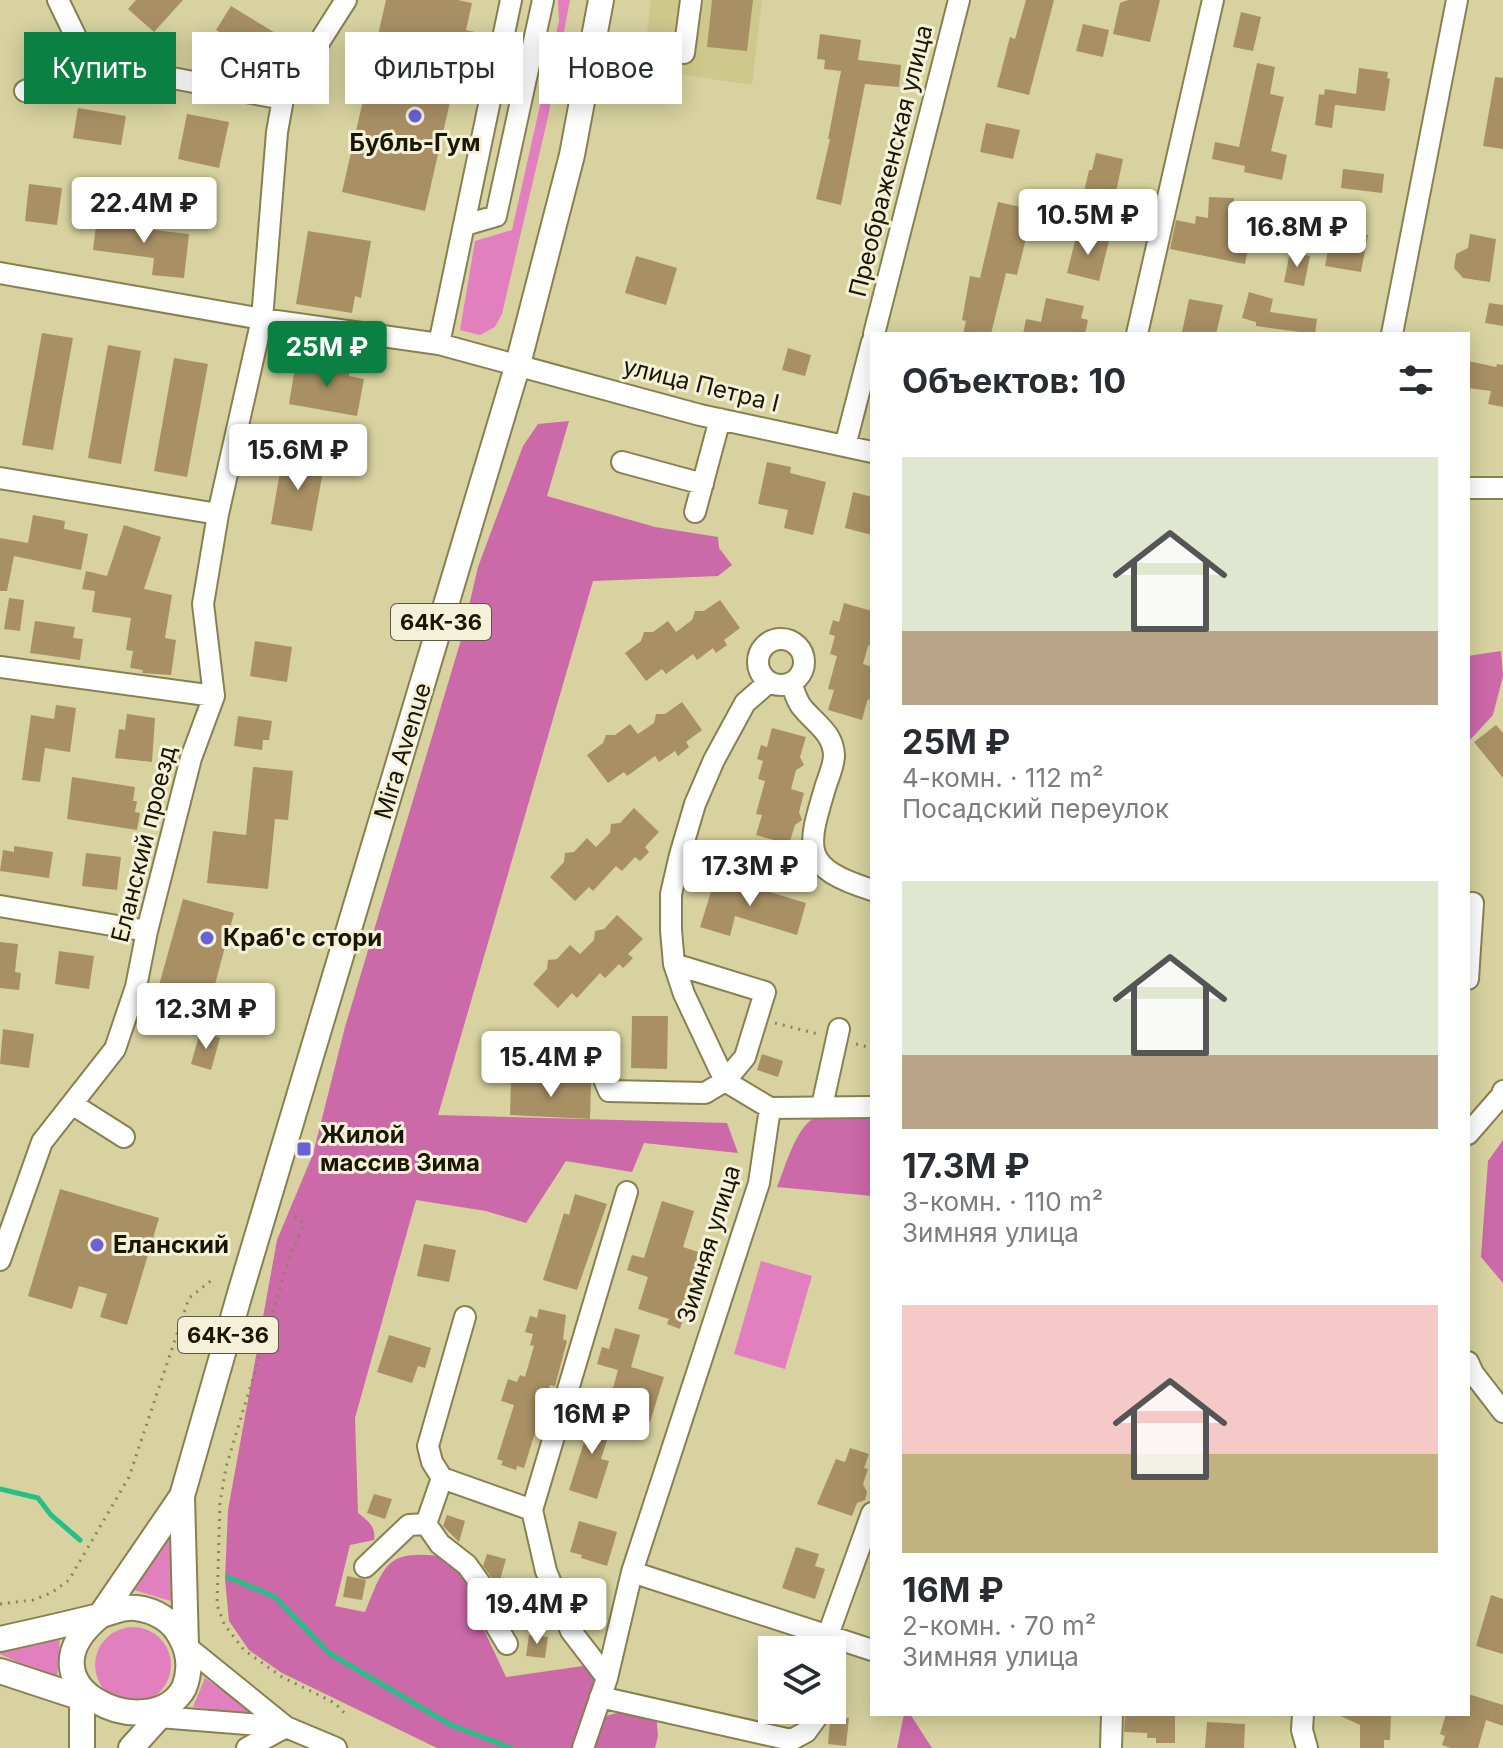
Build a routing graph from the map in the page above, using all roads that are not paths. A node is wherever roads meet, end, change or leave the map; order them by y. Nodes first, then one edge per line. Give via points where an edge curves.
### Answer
1 (58, 0) edge
2 (346, 0) edge
3 (511, 0) edge
4 (543, 0) edge
5 (601, 0) edge
6 (691, 0) edge
7 (959, 0) edge
8 (1213, 0) edge
9 (1457, 0) edge
10 (73, 32) edge
11 (326, 32) edge
12 (684, 53) dead end
13 (282, 104) edge
14 (465, 225) junction
15 (0, 273) edge
16 (262, 319) junction
17 (875, 332) edge
18 (1137, 332) edge
19 (1392, 332) edge
20 (439, 344) junction
21 (870, 350) edge
22 (518, 364) junction
23 (720, 419) junction
24 (845, 446) junction
25 (870, 452) edge
26 (622, 462) dead end
27 (0, 478) edge
28 (703, 484) junction
29 (1470, 488) edge
30 (1503, 488) edge
31 (695, 512) dead end
32 (218, 514) junction
33 (0, 667) edge
34 (769, 682) junction
35 (791, 683) junction
36 (214, 696) junction
37 (870, 889) edge
38 (1470, 903) edge
39 (0, 906) edge
40 (147, 931) junction
41 (1470, 949) edge
42 (674, 964) junction
43 (838, 1034) road end
44 (496, 1047) dead end
45 (725, 1081) junction
46 (1503, 1091) edge
47 (72, 1104) junction
48 (822, 1106) junction
49 (870, 1107) edge
50 (770, 1108) junction
51 (1470, 1132) edge
52 (124, 1137) dead end
53 (627, 1192) dead end
54 (0, 1260) edge
55 (465, 1317) dead end
56 (1470, 1366) edge
57 (1503, 1412) edge
58 (442, 1478) junction
59 (182, 1496) junction
60 (532, 1510) junction
61 (870, 1519) edge
62 (426, 1524) junction
63 (365, 1567) dead end
64 (632, 1572) junction
65 (100, 1616) junction
66 (828, 1635) junction
67 (0, 1639) edge
68 (507, 1644) dead end
69 (186, 1646) junction
70 (870, 1649) edge
71 (0, 1671) edge
72 (604, 1687) junction
73 (82, 1698) junction
74 (1112, 1716) edge
75 (1303, 1716) edge
76 (159, 1717) junction
77 (812, 1724) edge
78 (286, 1727) junction
79 (82, 1748) edge
80 (131, 1748) edge
81 (247, 1748) edge
82 (336, 1748) edge
83 (583, 1748) edge
84 (1111, 1748) edge
85 (1307, 1748) edge

1 - 10 street
2 - 11 street
3 - 14 street
4 - 14 street via 496,216
5 - 22 main road, Mira Avenue via 572,155
6 - 12 street
7 - 17 street, Преображенская улица
8 - 18 street
9 - 19 street
13 - 16 street
14 - 20 street
15 - 16 street, улица Петра I
16 - 20 street, улица Петра I
16 - 32 street
20 - 22 street, улица Петра I
21 - 24 street
22 - 23 street, улица Петра I
22 - 59 main road, Mira Avenue / 64К-36
23 - 24 street, улица Петра I
23 - 28 street
24 - 25 street, улица Петра I
26 - 28 street
27 - 32 street
28 - 31 street
29 - 30 street
32 - 36 street via 203,604
33 - 36 street
34 - 35 street
34 - 35 street via 759,671 758,657 765,644 780,638 795,643 804,656 802,672
34 - 42 street via 745,703 695,804 671,894
35 - 37 street via 800,704 831,738 834,758 815,820 814,854 829,874
36 - 40 street, Еланский проезд via 191,758
38 - 41 street
39 - 40 street
40 - 47 street, Еланский проезд via 136,987 115,1049
42 - 45 street
42 - 45 street via 765,992 745,1057
43 - 48 street
44 - 45 street via 547,1049 548,1061 597,1063 609,1091 705,1093
45 - 50 street
46 - 51 street
47 - 52 street
47 - 54 street, Еланский проезд via 42,1142
48 - 49 street
48 - 50 street
50 - 64 street, Зимняя улица via 759,1183
53 - 60 street
55 - 58 street via 428,1446
56 - 57 street
58 - 60 street
58 - 62 street
59 - 65 main road, Mira Avenue / 64К-36
59 - 69 main road, Mira Avenue / 64К-36
60 - 72 street via 546,1571 571,1631
61 - 66 street
62 - 63 street via 409,1525
62 - 68 street via 482,1586 486,1609
64 - 66 street
64 - 72 street, Зимняя улица
65 - 67 main road
65 - 69 main road via 133,1607 150,1611 165,1619
65 - 73 main road, 64К-36 via 78,1639 73,1654
66 - 70 street
69 - 76 main road, 64К-36 via 188,1678 182,1694
69 - 78 street
71 - 73 main road
72 - 77 street via 791,1740
72 - 83 street, Зимняя улица
73 - 76 main road via 109,1720 143,1723
73 - 79 main road, 64К-36
74 - 84 street
75 - 85 street
76 - 78 street
76 - 80 main road, 64К-36
78 - 81 street
78 - 82 street

